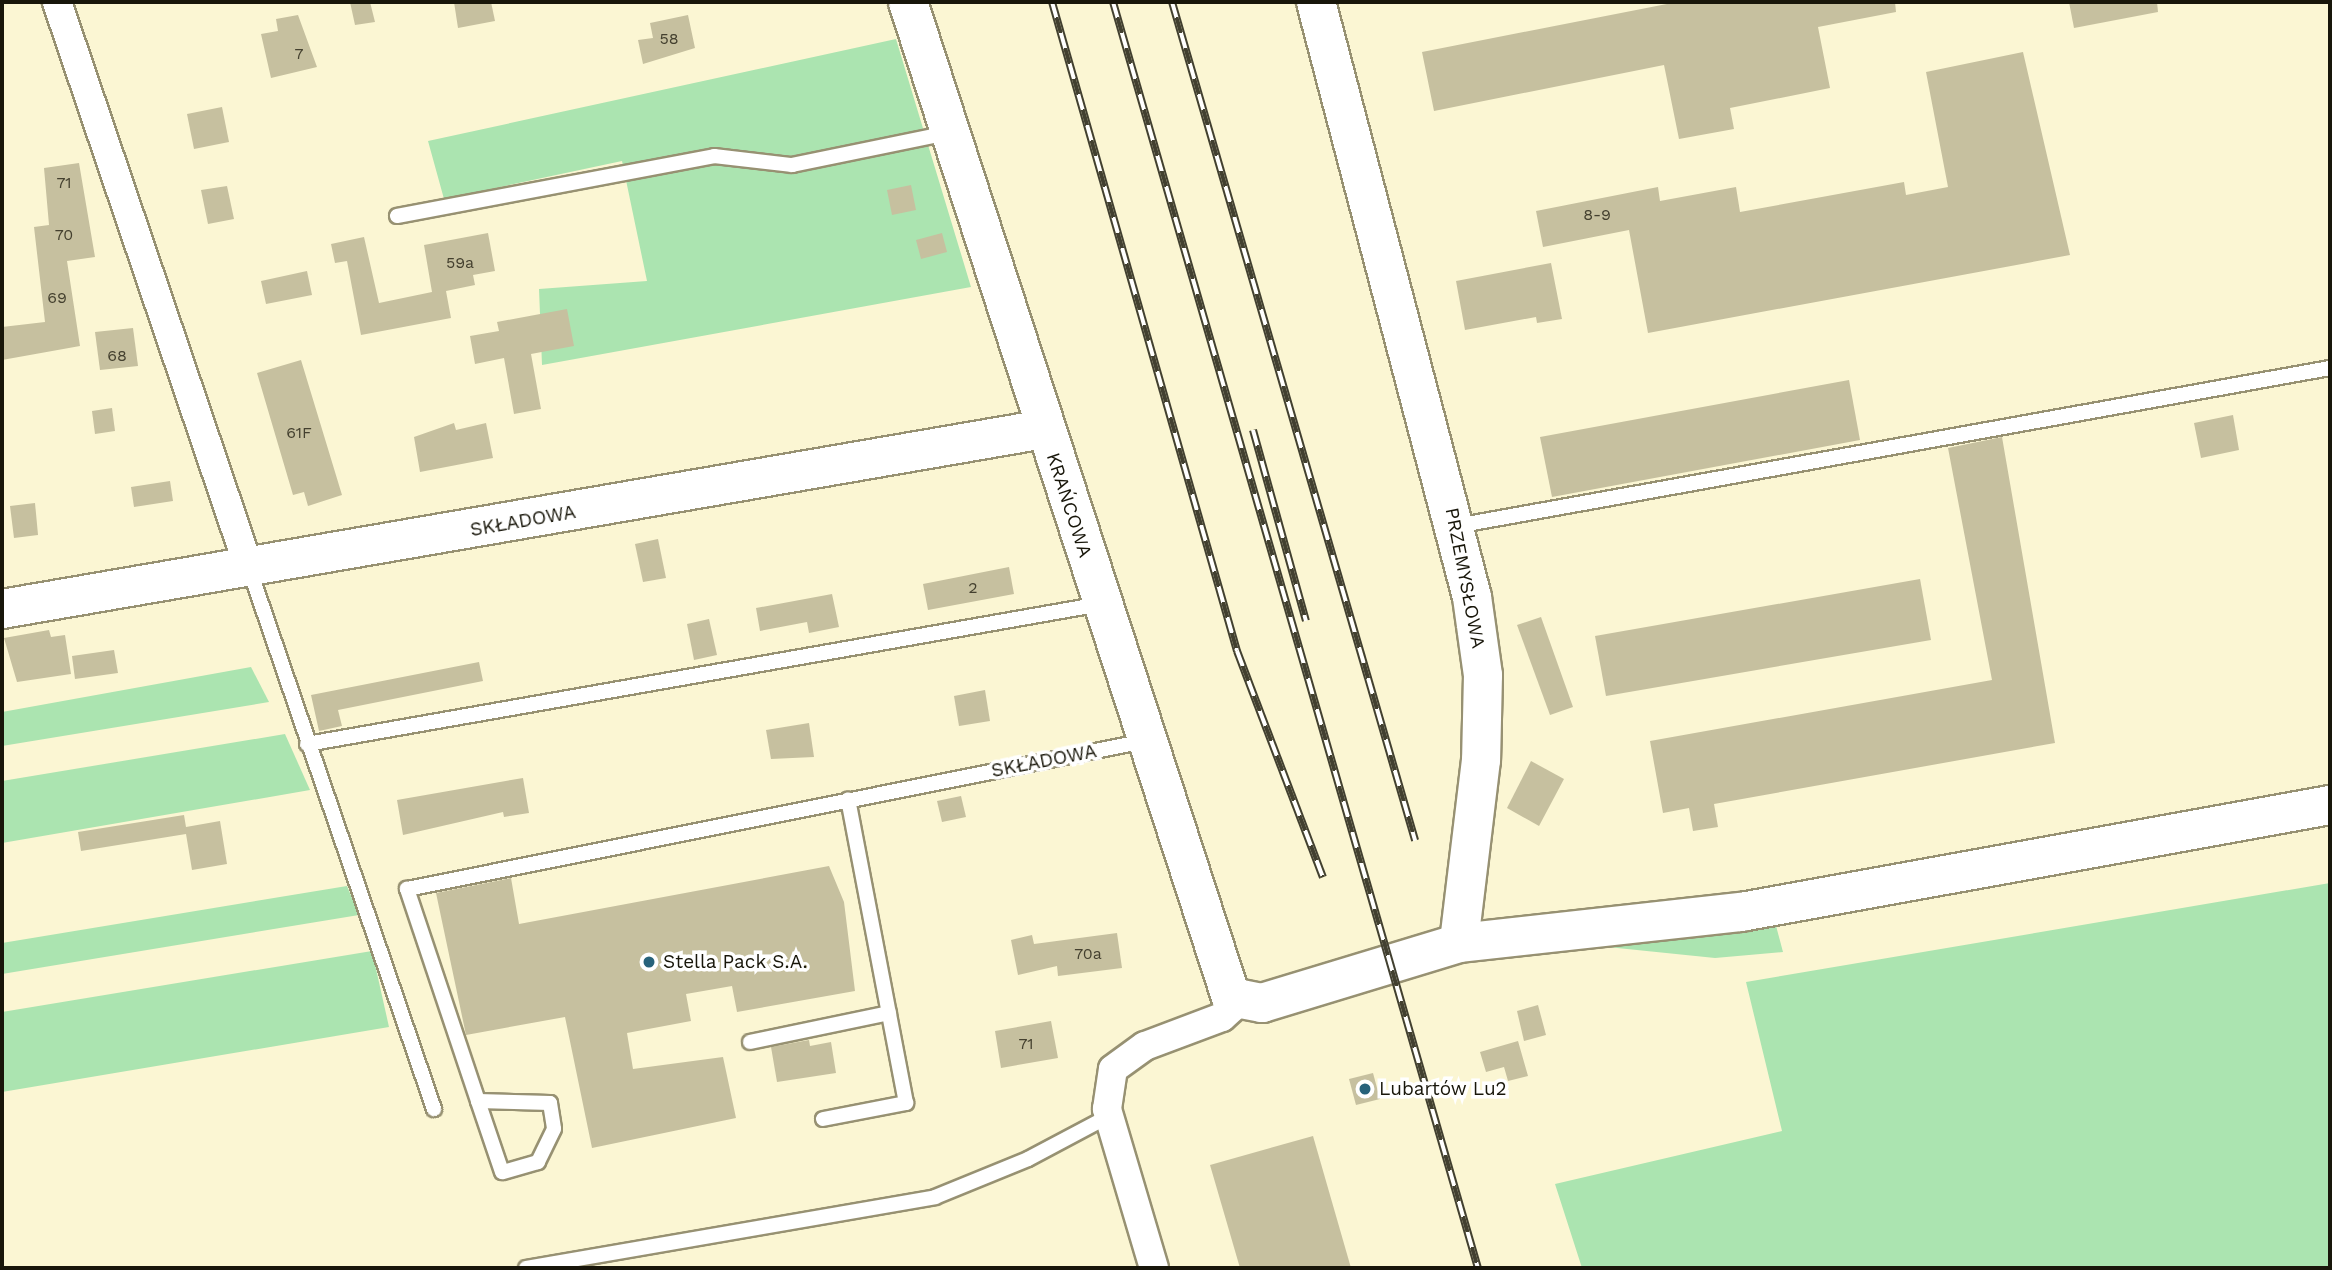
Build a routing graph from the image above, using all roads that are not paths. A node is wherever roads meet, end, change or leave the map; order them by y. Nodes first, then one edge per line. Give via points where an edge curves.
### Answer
1 (57, 2) edge
2 (908, 2) edge
3 (1316, 2) edge
4 (950, 132) junction
5 (397, 216) dead end
6 (2330, 368) edge
7 (1044, 429) junction
8 (1456, 526) junction
9 (249, 568) junction
10 (1101, 604) junction
11 (2, 609) edge
12 (1145, 741) junction
13 (307, 744) junction
14 (848, 800) junction
15 (2330, 805) edge
16 (1459, 943) junction
17 (1240, 1001) junction
18 (889, 1013) junction
19 (750, 1042) dead end
20 (478, 1101) junction
21 (434, 1109) dead end
22 (1109, 1116) junction
23 (823, 1119) dead end
24 (526, 1268) edge
25 (1154, 1268) edge

1 - 9 street
2 - 4 street, KRAŃCOWA
3 - 8 street, PRZEMYSŁOWA
4 - 5 lane via 792,165 714,156
4 - 7 street, KRAŃCOWA
6 - 8 lane
7 - 9 street, SKŁADOWA
7 - 10 street, KRAŃCOWA
8 - 16 street, PRZEMYSŁOWA via 1483,675 1480,760
9 - 11 street, SKŁADOWA
9 - 13 lane
10 - 12 street, KRAŃCOWA
10 - 13 lane
12 - 14 lane, SKŁADOWA
12 - 17 street, KRAŃCOWA via 1223,990
13 - 21 lane
14 - 18 lane
14 - 20 lane, SKŁADOWA via 407,889
15 - 16 street via 1741,912
16 - 17 street via 1262,1003
17 - 22 street via 1222,1017 1126,1057 1113,1069
18 - 19 lane
18 - 23 lane via 906,1102
20 - 20 lane via 502,1172 538,1162 554,1129 550,1103
22 - 24 lane via 1028,1159 935,1197
22 - 25 street

